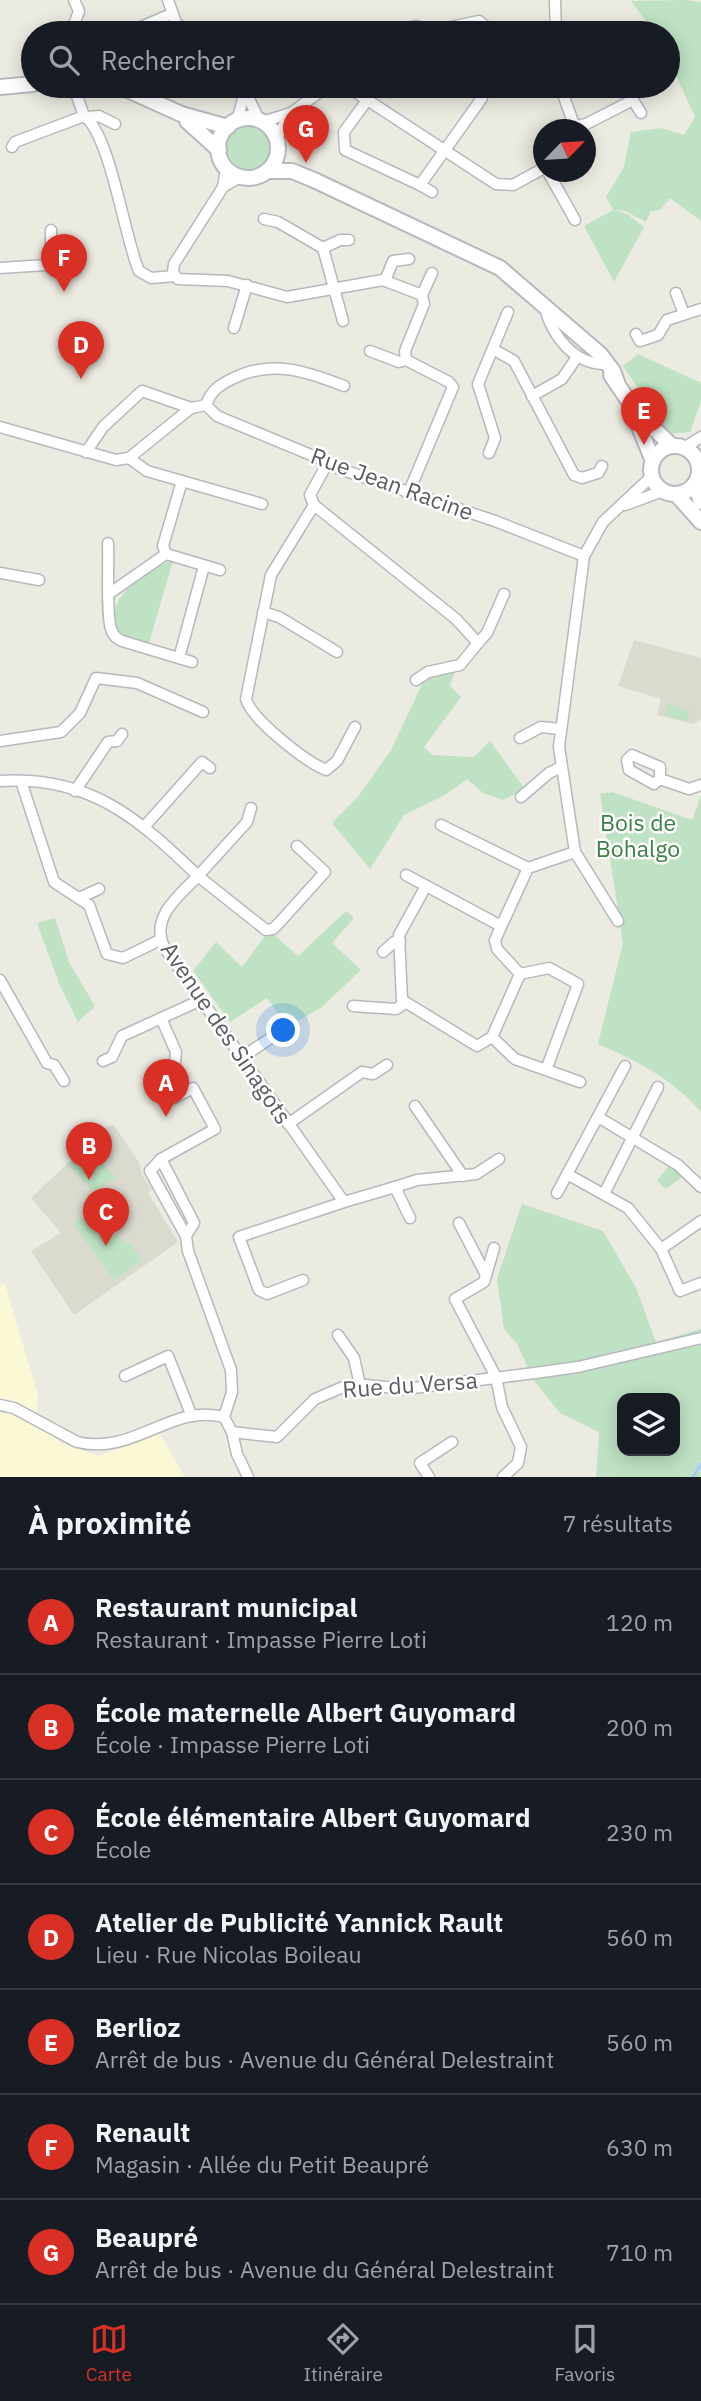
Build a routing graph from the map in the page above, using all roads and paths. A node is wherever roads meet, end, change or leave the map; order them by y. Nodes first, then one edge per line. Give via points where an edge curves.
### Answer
1 (74, 0) edge
2 (167, 0) edge
3 (555, 0) edge
4 (171, 14) junction
5 (75, 21) edge
6 (155, 21) edge
7 (177, 21) edge
8 (556, 21) edge
9 (21, 85) edge
10 (16, 86) junction
11 (0, 87) edge
12 (0, 94) edge
13 (78, 98) edge
14 (146, 98) edge
15 (241, 98) edge
16 (248, 98) edge
17 (312, 98) edge
18 (482, 98) edge
19 (565, 98) edge
20 (368, 99) joint
21 (633, 100) joint
22 (291, 113) junction
23 (641, 113) dead end
24 (181, 114) junction
25 (86, 116) junction
26 (573, 119) edge
27 (596, 119) edge
28 (260, 121) junction
29 (115, 124) dead end
30 (232, 124) junction
31 (277, 144) junction
32 (12, 147) dead end
33 (219, 150) junction
34 (444, 152) junction
35 (226, 167) junction
36 (267, 171) junction
37 (533, 176) edge
38 (240, 177) junction
39 (314, 180) junction
40 (553, 182) edge
41 (420, 185) junction
42 (223, 187) junction
43 (432, 192) dead end
44 (264, 219) dead end
45 (575, 220) dead end
46 (51, 230) dead end
47 (349, 240) dead end
48 (323, 248) junction
49 (409, 259) dead end
50 (0, 268) edge
51 (432, 273) dead end
52 (175, 276) junction
53 (385, 281) junction
54 (247, 285) junction
55 (333, 289) junction
56 (676, 293) dead end
57 (422, 295) junction
58 (544, 306) junction
59 (701, 309) edge
60 (508, 313) dead end
61 (684, 314) junction
62 (343, 321) dead end
63 (234, 328) dead end
64 (636, 334) dead end
65 (493, 349) junction
66 (370, 351) dead end
67 (593, 351) junction
68 (577, 357) junction
69 (405, 360) junction
70 (603, 365) junction
71 (617, 382) junction
72 (344, 386) dead end
73 (532, 396) junction
74 (206, 405) junction
75 (191, 408) junction
76 (634, 409) junction
77 (0, 427) edge
78 (701, 437) edge
79 (678, 447) junction
80 (86, 452) junction
81 (489, 453) dead end
82 (129, 458) junction
83 (328, 462) junction
84 (700, 464) edge
85 (602, 466) dead end
86 (652, 468) junction
87 (182, 481) junction
88 (695, 484) junction
89 (670, 493) junction
90 (408, 494) junction
91 (701, 502) edge
92 (262, 504) dead end
93 (314, 505) junction
94 (621, 507) junction
95 (701, 522) edge
96 (108, 543) dead end
97 (166, 554) junction
98 (584, 556) junction
99 (204, 566) junction
100 (220, 570) dead end
101 (0, 573) edge
102 (39, 580) dead end
103 (110, 593) junction
104 (504, 594) dead end
105 (263, 612) junction
106 (478, 643) junction
107 (337, 652) dead end
108 (179, 658) junction
109 (192, 662) dead end
110 (416, 680) dead end
111 (203, 712) dead end
112 (355, 727) dead end
113 (561, 729) junction
114 (122, 734) dead end
115 (520, 737) dead end
116 (0, 741) edge
117 (561, 767) junction
118 (210, 768) dead end
119 (660, 779) dead end
120 (22, 780) junction
121 (0, 781) edge
122 (701, 785) edge
123 (75, 791) junction
124 (521, 796) dead end
125 (251, 808) dead end
126 (441, 825) dead end
127 (144, 827) junction
128 (297, 846) dead end
129 (575, 852) junction
130 (528, 868) junction
131 (198, 876) junction
132 (406, 876) dead end
133 (426, 886) junction
134 (99, 889) dead end
135 (81, 897) junction
136 (618, 921) dead end
137 (500, 926) junction
138 (160, 940) junction
139 (400, 941) junction
140 (383, 951) dead end
141 (520, 974) junction
142 (0, 980) edge
143 (201, 1000) junction
144 (405, 1003) junction
145 (353, 1006) dead end
146 (161, 1018) junction
147 (284, 1028) dead end
148 (492, 1037) junction
149 (242, 1058) junction
150 (103, 1061) dead end
151 (174, 1062) dead end
152 (387, 1065) dead end
153 (625, 1066) dead end
154 (545, 1070) junction
155 (64, 1081) dead end
156 (580, 1082) dead end
157 (658, 1087) dead end
158 (174, 1098) dead end
159 (415, 1106) dead end
160 (598, 1116) junction
161 (288, 1124) junction
162 (634, 1138) junction
163 (499, 1159) dead end
164 (567, 1174) junction
165 (463, 1176) junction
166 (395, 1187) junction
167 (701, 1187) edge
168 (557, 1192) dead end
169 (604, 1194) junction
170 (344, 1202) junction
171 (410, 1218) dead end
172 (701, 1221) edge
173 (459, 1223) dead end
174 (494, 1248) dead end
175 (661, 1249) junction
176 (486, 1275) junction
177 (303, 1280) dead end
178 (701, 1283) edge
179 (338, 1335) dead end
180 (701, 1338) edge
181 (125, 1376) dead end
182 (496, 1377) junction
183 (360, 1385) junction
184 (0, 1405) edge
185 (191, 1414) junction
186 (224, 1417) junction
187 (232, 1432) junction
188 (452, 1442) dead end
189 (248, 1477) edge
190 (429, 1477) edge
191 (503, 1477) edge

1 - 5 street via 79,10
2 - 4 street
3 - 8 street
4 - 6 street
4 - 7 street
9 - 10 street
10 - 11 street
10 - 12 street
13 - 25 street
14 - 24 street
15 - 30 street
16 - 28 street
17 - 22 street
18 - 34 street
19 - 26 street
20 - 34 street
20 - 41 street via 344,132 345,150
21 - 23 street
21 - 27 street
22 - 28 street
22 - 31 street
24 - 30 street
24 - 33 street
25 - 29 street
25 - 32 street
25 - 52 street via 126,219 139,271 151,278
28 - 30 street
28 - 31 street
30 - 33 street via 222,133
31 - 36 street via 275,161
31 - 39 street
33 - 35 street
34 - 37 street via 501,186
34 - 41 street
35 - 38 street
35 - 42 street
36 - 38 street
36 - 39 street via 292,171
38 - 42 street
39 - 58 street via 491,262
40 - 45 street
41 - 43 street
42 - 52 street via 174,264
44 - 48 street
46 - 50 street via 51,261 46,265
47 - 48 street
48 - 55 street
49 - 53 street via 393,261
51 - 57 street
52 - 54 street
53 - 55 street
53 - 57 street
54 - 55 street via 287,298
54 - 63 street
55 - 62 street
56 - 61 street
57 - 69 street via 424,304
58 - 67 street
58 - 68 street via 559,340
59 - 61 street
60 - 65 street
61 - 64 street via 665,322 659,335 640,341
65 - 73 street via 512,358
65 - 81 street via 478,386 495,438
66 - 69 street
67 - 70 street
67 - 71 street via 610,366
68 - 70 street
68 - 73 street via 562,379
69 - 90 street via 453,387
70 - 71 street
71 - 76 street
72 - 74 street via 299,370 260,369 218,386
73 - 85 street via 575,475 582,478 598,473
74 - 75 street
74 - 83 street, Rue Jean Racine via 217,416
75 - 80 street via 142,391 103,427
75 - 82 street
76 - 79 street
76 - 86 street
77 - 80 street
78 - 79 street
79 - 84 street
79 - 86 street via 661,451
80 - 82 street via 116,460
82 - 87 street via 147,471
83 - 90 street, Rue Jean Racine
83 - 93 street via 310,495
84 - 88 street
86 - 89 street
86 - 94 street
87 - 92 street
87 - 97 street via 163,546
88 - 89 street
88 - 91 street
89 - 94 street
89 - 95 street
90 - 98 street, Rue Jean Racine
93 - 105 street via 271,575
93 - 106 street via 456,619
94 - 98 street via 594,534
96 - 103 street
97 - 99 street
97 - 103 street
98 - 113 street
99 - 100 street
99 - 108 street
101 - 102 street
103 - 108 street via 110,629 117,640
104 - 106 street
105 - 107 street
105 - 112 street via 248,706 278,737 326,769 334,766
106 - 110 street via 460,665 428,672
108 - 109 street
111 - 116 street via 137,683 94,679 80,713 61,732
113 - 115 street via 541,727
113 - 117 street
114 - 123 street via 108,742
117 - 124 street
117 - 129 street
118 - 127 street via 202,762
119 - 122 street via 689,789
120 - 121 street
120 - 123 street
120 - 135 street via 54,882
123 - 127 street via 106,800
125 - 131 street, Avenue des Sinagots via 247,822
126 - 130 street
127 - 131 street
128 - 131 street via 325,872 273,929 257,926
129 - 130 street
129 - 136 street
130 - 137 street
131 - 138 street, Avenue des Sinagots via 163,913
132 - 133 street
133 - 137 street
133 - 139 street
134 - 135 street
135 - 138 street via 89,905 107,954 123,957
137 - 141 street via 495,940 498,949
138 - 143 street, Avenue des Sinagots
139 - 140 street
139 - 144 street
141 - 148 street
141 - 154 street via 550,968 578,984
142 - 155 street via 47,1063 54,1065
143 - 146 street
143 - 149 street, Avenue des Sinagots
144 - 145 street via 396,1009
144 - 148 street via 477,1046
146 - 150 street via 122,1036 112,1056
146 - 151 street via 176,1052
147 - 149 street
148 - 154 street via 511,1057
149 - 161 street, Avenue des Sinagots
152 - 161 street via 373,1074 362,1072
153 - 160 street
154 - 156 street
157 - 162 street
158 - 186 street via 193,1088 215,1129 161,1159 194,1223 186,1236 191,1260 231,1370 232,1392
159 - 165 street
160 - 162 street
160 - 164 street
161 - 170 street, Avenue des Sinagots
162 - 167 street via 678,1165
162 - 169 street
163 - 165 street via 476,1174
164 - 168 street
164 - 169 street
165 - 166 street
166 - 170 street
166 - 171 street
169 - 175 street via 628,1208
170 - 177 street via 239,1237 259,1290 267,1294
172 - 175 street
173 - 176 street
174 - 176 street
175 - 178 street via 680,1291
176 - 182 street via 481,1285 451,1295
179 - 183 street via 354,1358
180 - 182 street, Rue du Versa via 578,1367
181 - 185 street via 168,1356
182 - 183 street, Rue du Versa via 405,1389
182 - 191 street via 502,1407 521,1447 518,1463
183 - 187 street, Rue du Versa via 315,1399 277,1437
184 - 185 street via 78,1442 100,1446 121,1443
185 - 186 street
186 - 187 street
187 - 189 street
188 - 190 street via 420,1462

